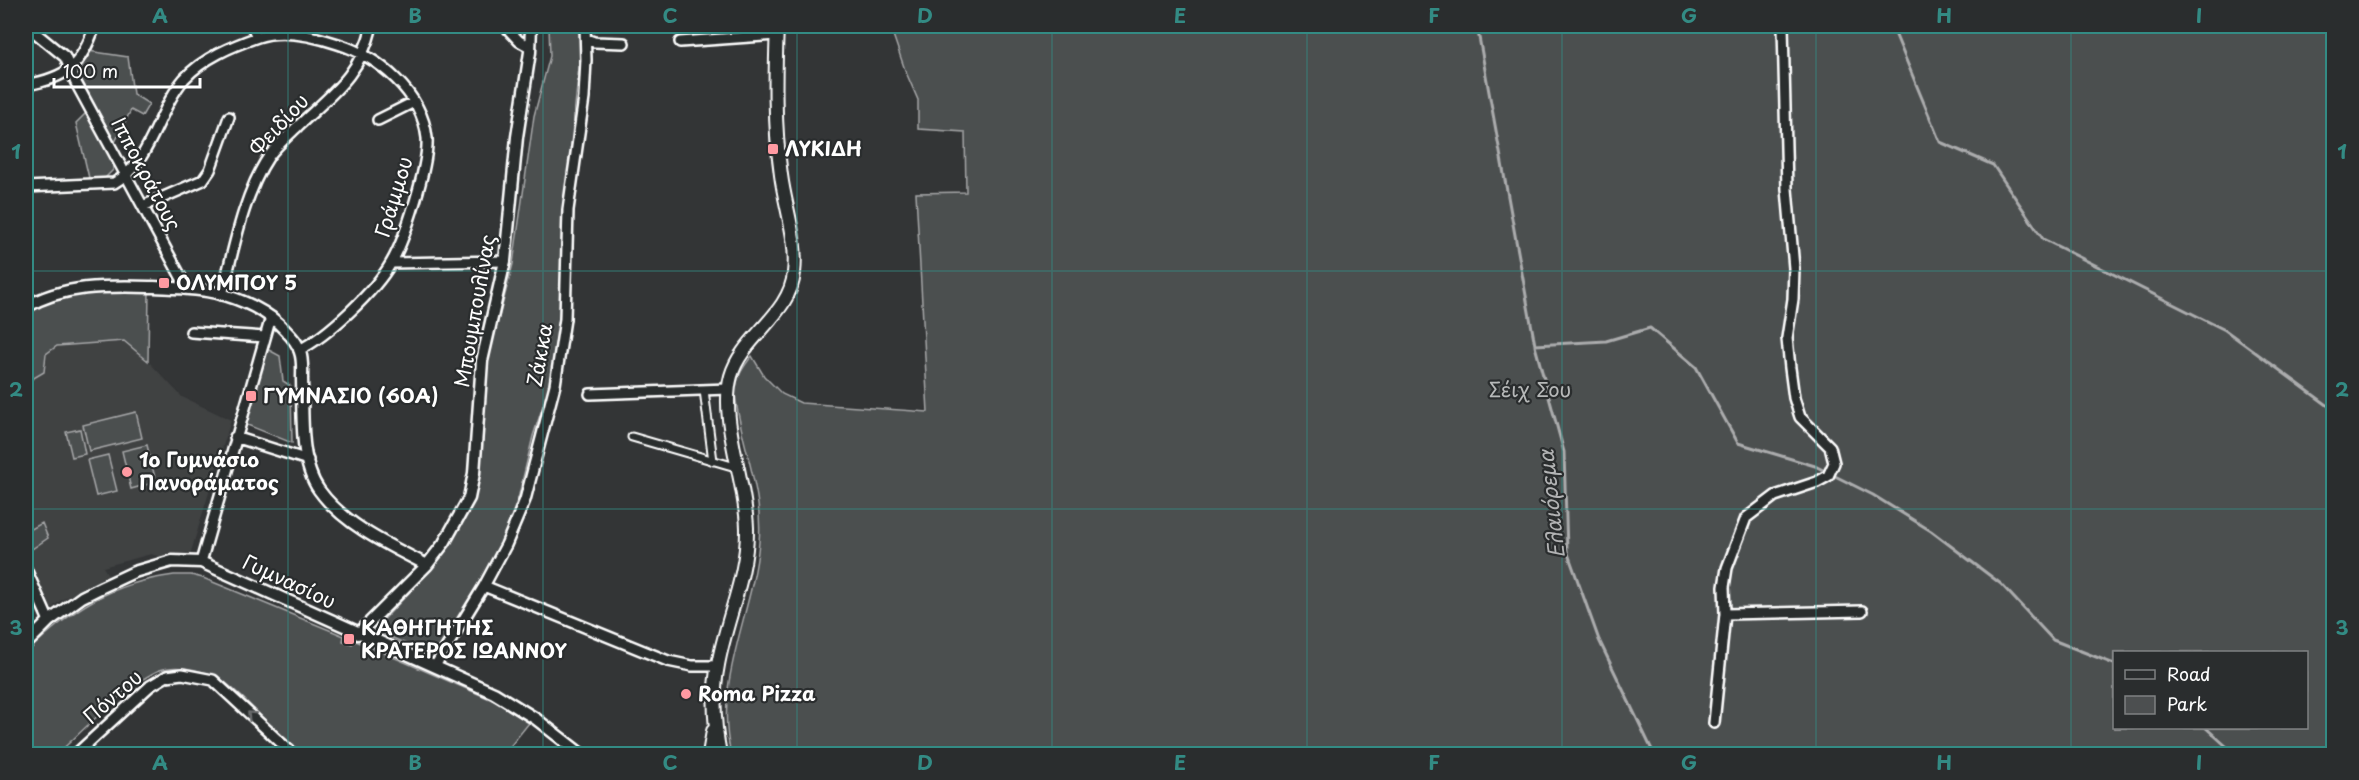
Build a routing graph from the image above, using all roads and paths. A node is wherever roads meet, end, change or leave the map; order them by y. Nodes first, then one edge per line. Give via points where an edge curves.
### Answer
1 (27, 26) edge
2 (95, 26) edge
3 (252, 26) edge
4 (372, 26) edge
5 (505, 26) edge
6 (531, 26) edge
7 (585, 26) edge
8 (1782, 26) edge
9 (777, 30) edge
10 (257, 37) junction
11 (586, 39) junction
12 (680, 42) dead end
13 (624, 43) dead end
14 (530, 47) junction
15 (364, 54) junction
16 (71, 69) junction
17 (26, 86) edge
18 (414, 102) junction
19 (229, 117) dead end
20 (378, 120) dead end
21 (127, 176) junction
22 (26, 187) edge
23 (143, 206) junction
24 (505, 261) junction
25 (391, 263) junction
26 (187, 288) junction
27 (222, 294) junction
28 (26, 307) edge
29 (270, 317) junction
30 (191, 332) dead end
31 (265, 337) junction
32 (299, 350) junction
33 (728, 389) junction
34 (704, 390) junction
35 (590, 394) dead end
36 (235, 437) junction
37 (632, 437) dead end
38 (308, 460) junction
39 (713, 461) junction
40 (739, 468) junction
41 (201, 562) junction
42 (427, 565) junction
43 (26, 569) edge
44 (484, 586) junction
45 (1862, 611) dead end
46 (1725, 614) junction
47 (49, 621) junction
48 (358, 634) junction
49 (26, 644) edge
50 (435, 666) junction
51 (717, 666) junction
52 (1714, 723) dead end
53 (714, 724) junction
54 (76, 754) edge
55 (293, 754) edge
56 (581, 754) edge
57 (709, 754) edge
58 (720, 754) edge

1 - 16 street, Ιπποκράτους via 58,50
2 - 16 street
3 - 10 street
4 - 15 street, Φειδίου
5 - 14 street
6 - 14 street, Μπουμπουλίνας
7 - 11 street, Ζάκκα
8 - 46 street via 1786,189 1794,268 1786,338 1800,417 1830,447 1833,463 1828,476 1775,496 1746,518 1727,568
9 - 12 street
9 - 33 main road via 779,159 793,242 794,278 784,301 737,362
10 - 15 street, Γράμμου via 299,35
10 - 21 street, Γράμμου via 208,59 183,81 139,162
11 - 13 street
11 - 44 street, Ζάκκα via 584,98 568,210 562,351 525,500
14 - 24 street, Μπουμπουλίνας
15 - 18 street, Γράμμου via 406,89
15 - 27 street, Φειδίου via 352,74 270,154 242,222
16 - 17 street
16 - 21 street, Ιπποκράτους
18 - 20 street
18 - 25 street, Γράμμου via 425,127 427,151 414,202
19 - 23 street via 210,171 203,180
21 - 22 street via 114,183
21 - 23 street, Ιπποκράτους
23 - 26 street, Ιπποκράτους
24 - 25 street
24 - 42 street, Μπουμπουλίνας via 482,361 469,498
25 - 32 street, Γράμμου via 353,309
26 - 27 street
26 - 28 street via 86,288 52,295
27 - 29 street
29 - 31 street
29 - 32 street
30 - 31 street
31 - 36 street
32 - 38 street
33 - 34 street
33 - 40 main road
34 - 35 street
34 - 39 street
36 - 38 street
36 - 41 street
37 - 39 street
38 - 42 street via 318,489 340,512
39 - 40 street
40 - 51 main road via 746,548
41 - 47 street via 172,561 134,572 82,597
41 - 48 street, Γυμνασίου
42 - 48 street, Μπουμπουλίνας
43 - 47 street
44 - 50 street, Ζάκκα
44 - 51 street via 668,661
45 - 46 street
46 - 52 street
47 - 49 street
48 - 50 street, Γυμνασίου
50 - 56 street, Γυμνασίου via 511,703
51 - 53 main road
53 - 57 main road
53 - 58 main road
55 -> 54 street, Πόντου via 218,684 182,674 167,676 150,686

